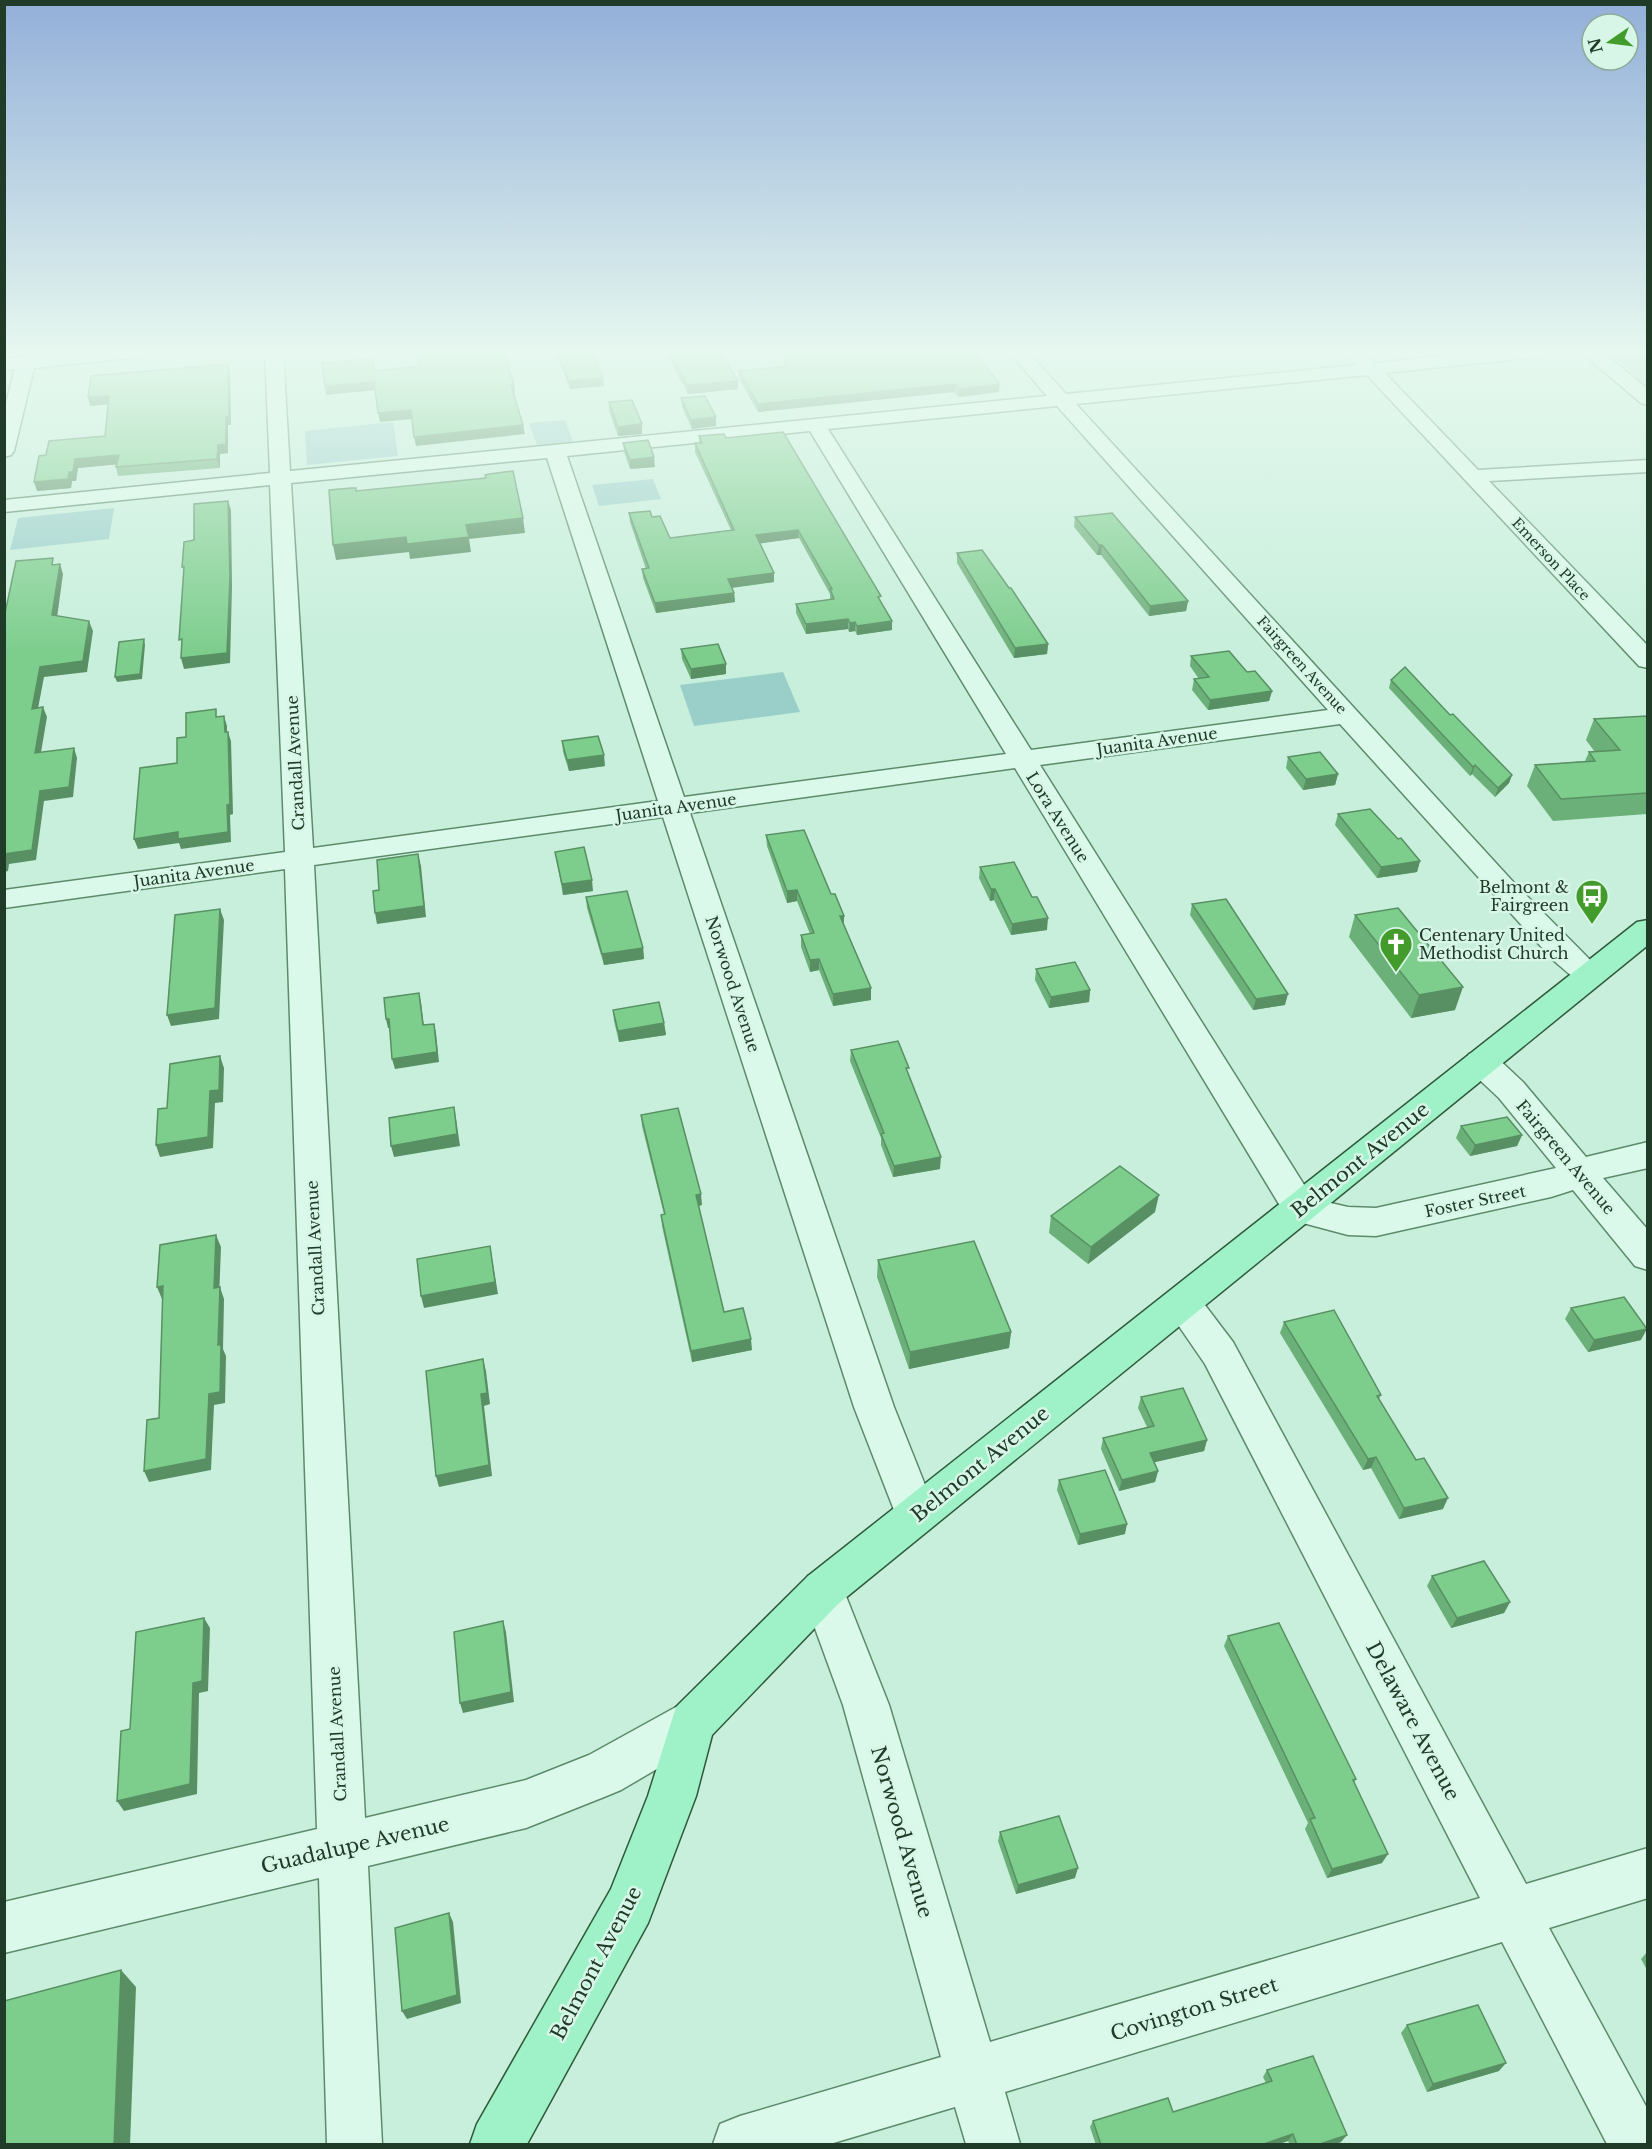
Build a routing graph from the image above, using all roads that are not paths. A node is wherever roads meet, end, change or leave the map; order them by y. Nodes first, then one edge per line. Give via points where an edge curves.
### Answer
1 (280, 452) edge
2 (542, 452) edge
3 (555, 452) edge
4 (833, 452) edge
5 (1108, 452) edge
6 (1450, 452) edge
7 (1647, 466) edge
8 (1473, 476) junction
9 (282, 478) junction
10 (4, 506) edge
11 (1647, 661) edge
12 (1347, 715) junction
13 (1022, 759) junction
14 (674, 807) junction
15 (299, 858) junction
16 (4, 899) edge
17 (1647, 929) edge
18 (1590, 975) junction
19 (1481, 1062) junction
20 (1647, 1155) edge
21 (1581, 1173) junction
22 (1301, 1209) junction
23 (1647, 1256) edge
24 (1182, 1303) junction
25 (916, 1515) junction
26 (823, 1590) junction
27 (692, 1724) junction
28 (342, 1847) junction
29 (1647, 1873) edge
30 (1514, 1913) junction
31 (4, 1928) edge
32 (973, 2076) junction
33 (355, 2145) edge
34 (497, 2145) edge
35 (740, 2145) edge
36 (993, 2145) edge
37 (1636, 2145) edge

1 - 9 street, Crandall Avenue
2 - 9 street
3 - 14 street, Norwood Avenue
4 - 13 street, Lora Avenue
5 - 12 street, Fairgreen Avenue
6 - 8 street, Emerson Place
7 - 8 street
8 - 11 street, Emerson Place
9 - 10 street
9 - 15 street, Crandall Avenue
12 - 13 street, Juanita Avenue
12 - 18 street, Fairgreen Avenue via 1535,922
13 - 14 street, Juanita Avenue
13 - 22 street, Lora Avenue
14 - 15 street, Juanita Avenue
14 - 25 street, Norwood Avenue via 881,1428
15 - 16 street, Juanita Avenue
15 - 28 street, Crandall Avenue
17 - 18 main road, Belmont Avenue
18 - 19 main road, Belmont Avenue
19 - 21 street, Fairgreen Avenue
19 - 22 main road, Belmont Avenue
20 - 21 street, Foster Street
21 - 22 street, Foster Street via 1551,1184 1376,1222 1348,1221
21 - 23 street, Fairgreen Avenue
22 - 24 main road, Belmont Avenue
24 - 25 main road, Belmont Avenue
24 - 30 street, Delaware Avenue via 1219,1353
25 - 26 main road, Belmont Avenue
26 - 27 main road, Belmont Avenue
26 - 32 street, Norwood Avenue via 866,1705
27 - 28 street, Guadalupe Avenue via 604,1773 526,1804
27 - 34 main road, Belmont Avenue via 672,1796 630,1905
28 - 31 street, Guadalupe Avenue
28 - 33 street, Crandall Avenue
29 - 30 street, Covington Street
30 - 32 street, Covington Street
30 - 37 street, Delaware Avenue
32 - 35 street, Covington Street
32 - 36 street, Norwood Avenue

